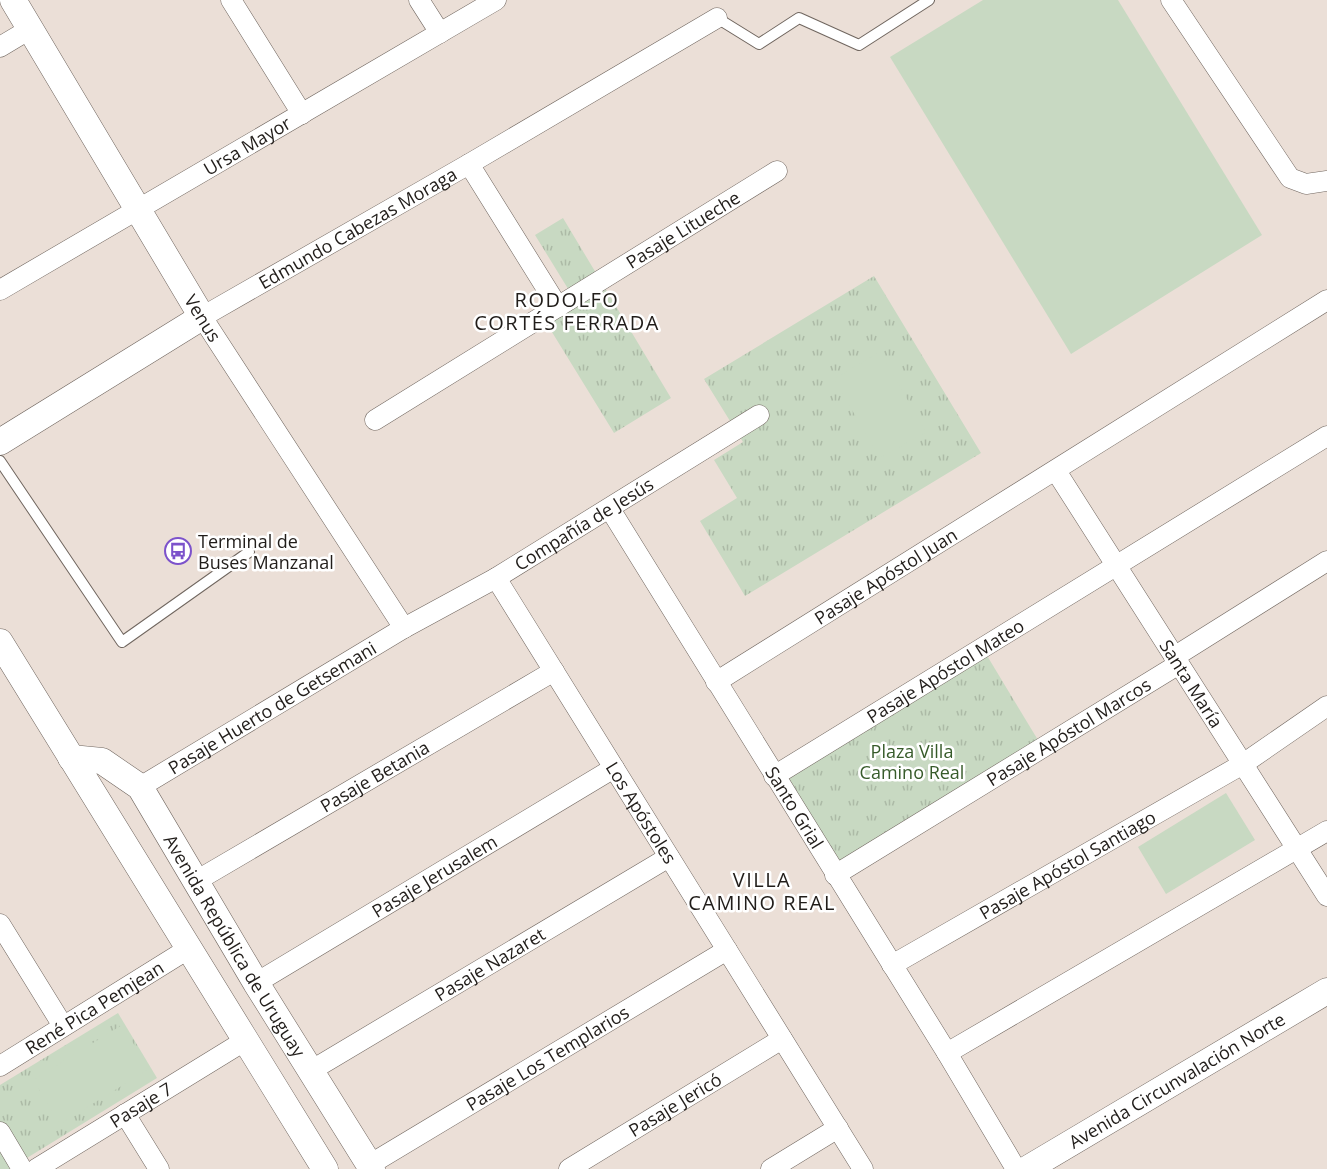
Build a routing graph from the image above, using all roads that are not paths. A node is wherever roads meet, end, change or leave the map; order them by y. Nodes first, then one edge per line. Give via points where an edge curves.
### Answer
1 (13, 0) edge
2 (231, 0) edge
3 (419, 0) edge
4 (496, 0) edge
5 (929, 0) edge
6 (1171, 0) edge
7 (717, 18) joint
8 (30, 29) junction
9 (440, 33) junction
10 (0, 47) edge
11 (302, 114) junction
12 (469, 164) junction
13 (777, 171) dead end
14 (1327, 181) edge
15 (138, 209) junction
16 (0, 290) edge
17 (1327, 300) edge
18 (558, 307) junction
19 (202, 317) junction
20 (759, 415) dead end
21 (375, 420) dead end
22 (1327, 436) edge
23 (0, 442) edge
24 (0, 461) edge
25 (1056, 471) junction
26 (609, 509) junction
27 (249, 552) dead end
28 (1327, 561) edge
29 (1116, 566) junction
30 (496, 578) junction
31 (404, 628) junction
32 (0, 642) edge
33 (1177, 661) junction
34 (554, 671) junction
35 (716, 682) junction
36 (1327, 706) edge
37 (71, 758) junction
38 (1243, 764) junction
39 (614, 768) junction
40 (774, 776) junction
41 (140, 787) junction
42 (1327, 831) edge
43 (1298, 849) junction
44 (669, 857) junction
45 (835, 875) junction
46 (196, 881) junction
47 (1327, 896) edge
48 (0, 924) edge
49 (188, 949) junction
50 (727, 950) junction
51 (892, 965) junction
52 (256, 983) junction
53 (1327, 991) edge
54 (63, 1026) junction
55 (782, 1039) junction
56 (246, 1040) junction
57 (947, 1053) junction
58 (0, 1066) edge
59 (312, 1070) junction
60 (125, 1114) junction
61 (837, 1128) junction
62 (0, 1132) edge
63 (371, 1167) edge
64 (22, 1169) edge
65 (36, 1169) edge
66 (159, 1169) edge
67 (325, 1169) edge
68 (569, 1169) edge
69 (771, 1169) edge
70 (863, 1169) edge
71 (1016, 1169) edge
72 (1027, 1169) edge

1 - 8 street, Venus
2 - 11 street
3 - 9 street
4 - 9 street, Ursa Mayor
5 - 7 lane via 859,45 799,18 759,44
6 - 14 street via 1290,178 1306,184
7 - 12 street, Edmundo Cabezas Moraga
8 - 10 street
8 - 15 street, Venus
9 - 11 street, Ursa Mayor
11 - 15 street, Ursa Mayor
12 - 18 street
12 - 19 street, Edmundo Cabezas Moraga
13 - 18 street, Pasaje Litueche
15 - 16 street, Ursa Mayor
15 - 19 street, Venus
17 - 25 street, Pasaje Apóstol Juan
18 - 21 street, Pasaje Litueche
19 - 23 street, Edmundo Cabezas Moraga
19 - 31 street, Venus
20 - 26 street, Compañía de Jesús
22 - 29 street, Pasaje Apóstol Mateo
24 - 27 lane via 122,642
25 - 29 street, Santa María
25 - 35 street, Pasaje Apóstol Juan
26 - 30 street, Compañía de Jesús
26 - 35 street, Santo Grial
28 - 33 street, Pasaje Apóstol Marcos
29 - 33 street, Santa María
29 - 40 street, Pasaje Apóstol Mateo
30 - 31 street, Compañía de Jesús
30 - 34 street, Los Apóstoles
31 - 41 street, Pasaje Huerto de Getsemani
32 - 37 street
33 - 38 street, Santa María
33 - 45 street, Pasaje Apóstol Marcos
34 - 39 street, Los Apóstoles
34 - 46 street, Pasaje Betania
35 - 40 street, Santo Grial
36 - 38 street, Pasaje Apóstol Santiago
37 - 41 street, Avenida República de Uruguay via 102,761
37 - 49 street
38 - 43 street, Santa María
38 - 51 street, Pasaje Apóstol Santiago
39 - 44 street, Los Apóstoles
39 - 52 street, Pasaje Jerusalem
40 - 45 street, Santo Grial
41 - 46 street, Avenida República de Uruguay
42 - 43 street
43 - 47 street, Santa María
43 - 57 street
44 - 50 street, Los Apóstoles
44 - 59 street, Pasaje Nazaret
45 - 51 street, Santo Grial
46 - 52 street, Avenida República de Uruguay
48 - 54 street
49 - 54 street, René Pica Pemjean
49 - 56 street
50 - 55 street, Los Apóstoles
50 - 63 street, Pasaje Los Templarios
51 - 57 street, Santo Grial
52 - 59 street, Avenida República de Uruguay
53 - 72 street, Avenida Circunvalación Norte
54 - 58 street, René Pica Pemjean
55 - 61 street, Los Apóstoles
55 - 68 street, Pasaje Jericó
56 - 60 street, Pasaje 7
56 - 67 street
57 - 71 street, Santo Grial
59 - 63 street, Avenida República de Uruguay
60 - 65 street, Pasaje 7
60 - 66 street
61 - 69 street
61 - 70 street, Los Apóstoles
62 - 64 street

